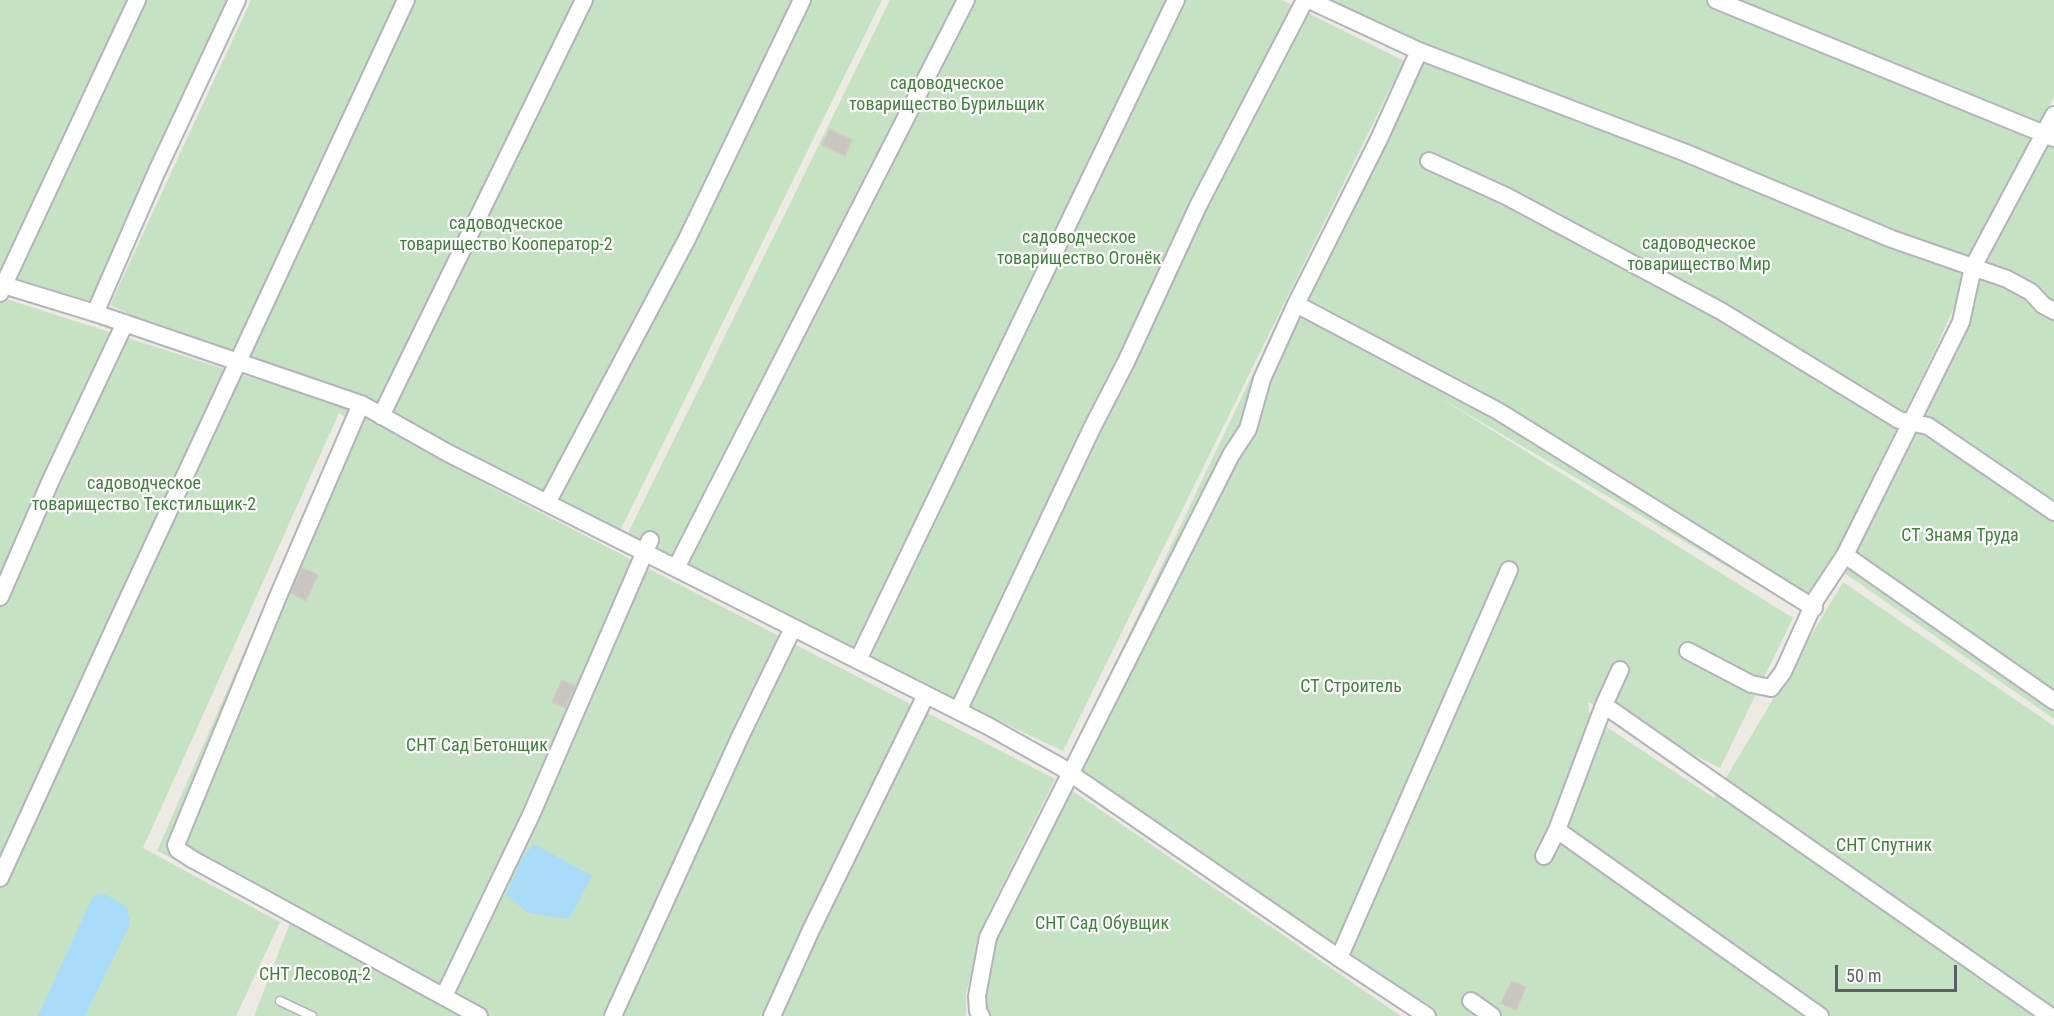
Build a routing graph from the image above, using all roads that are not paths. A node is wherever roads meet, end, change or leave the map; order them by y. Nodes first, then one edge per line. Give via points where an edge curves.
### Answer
1 (137, 0) edge
2 (237, 0) edge
3 (406, 0) edge
4 (584, 0) edge
5 (802, 0) edge
6 (966, 0) edge
7 (1176, 0) edge
8 (1716, 0) edge
9 (1314, 1) edge
10 (1419, 51) junction
11 (2054, 115) edge
12 (2048, 136) edge
13 (1429, 161) dead end
14 (1973, 267) junction
15 (1, 288) edge
16 (1296, 304) junction
17 (2054, 311) edge
18 (95, 313) junction
19 (124, 323) junction
20 (237, 362) junction
21 (360, 404) junction
22 (381, 416) junction
23 (1912, 423) junction
24 (547, 503) junction
25 (2054, 512) edge
26 (648, 546) junction
27 (1845, 555) junction
28 (676, 568) junction
29 (1509, 570) dead end
30 (0, 597) edge
31 (1814, 608) junction
32 (794, 628) junction
33 (1688, 651) dead end
34 (858, 660) junction
35 (1620, 670) dead end
36 (926, 695) junction
37 (2054, 701) edge
38 (1604, 705) junction
39 (958, 711) junction
40 (1069, 774) junction
41 (1557, 830) junction
42 (1544, 856) dead end
43 (0, 878) edge
44 (1339, 958) junction
45 (444, 996) junction
46 (280, 1001) dead end
47 (1471, 1001) dead end
48 (312, 1016) edge
49 (479, 1016) edge
50 (613, 1016) edge
51 (772, 1016) edge
52 (981, 1016) edge
53 (1427, 1016) edge
54 (1492, 1016) edge
55 (1820, 1016) edge
56 (2050, 1016) edge

1 - 15 street
2 - 18 street
3 - 20 street
4 - 22 street
5 - 24 street via 687,239
6 - 28 street
7 - 34 street
8 - 12 street
9 - 10 street
9 - 39 street via 1199,204
10 - 14 street via 1686,153 1892,239
10 - 16 street
11 - 12 street
12 - 14 street via 2038,145
13 - 23 street via 1506,196 1721,310 1899,420
14 - 17 street via 2031,292
14 - 23 street via 1961,322
15 - 18 street
16 - 31 street via 1498,411
16 - 40 street via 1262,379 1248,429 1231,454
18 - 19 street
19 - 20 street
19 - 30 street
20 - 21 street
20 - 43 street
21 - 22 street
21 - 45 street via 176,845 192,860
22 - 24 street
23 - 25 street via 1928,426
23 - 27 street
24 - 26 street
26 - 28 street
26 - 45 street via 531,815
27 - 31 street
27 - 37 street
28 - 32 street
29 - 44 street
31 - 33 street via 1771,688 1751,684
32 - 34 street
32 - 50 street via 740,736
34 - 36 street
35 - 38 street
36 - 39 street
36 - 51 street
38 - 41 street
38 - 56 street
39 - 40 street
40 - 44 street
40 - 52 street via 988,937 977,996
41 - 42 street
41 - 55 street
44 - 53 street
45 - 49 street
46 - 48 lane
47 - 54 street

